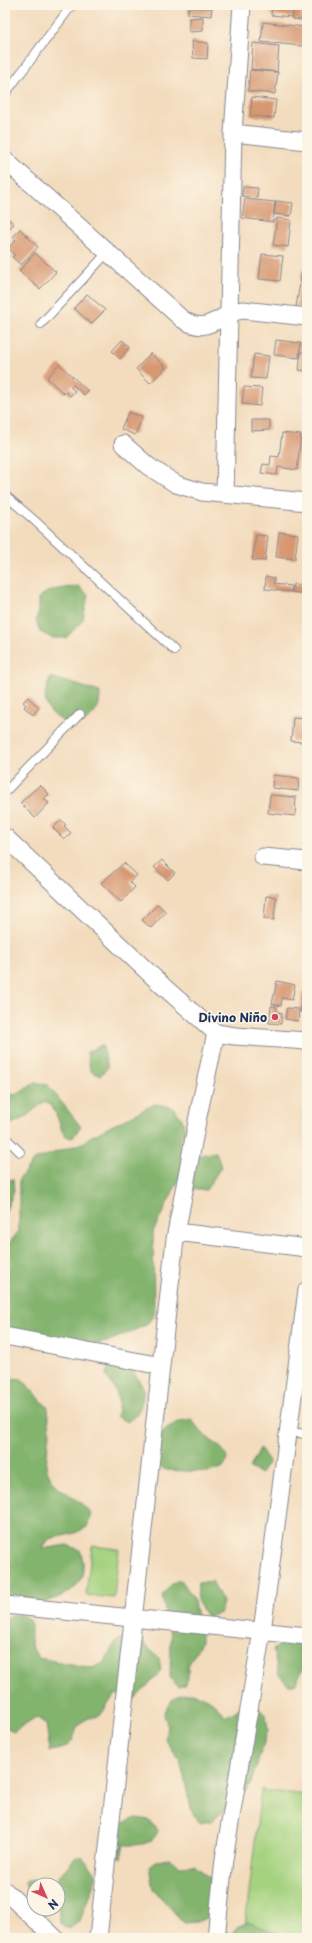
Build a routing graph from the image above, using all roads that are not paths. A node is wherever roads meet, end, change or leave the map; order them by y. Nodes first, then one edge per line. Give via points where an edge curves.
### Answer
1 (72, 5) edge
2 (242, 5) edge
3 (5, 94) edge
4 (233, 133) junction
5 (307, 141) edge
6 (5, 160) edge
7 (108, 252) junction
8 (228, 314) junction
9 (307, 317) edge
10 (41, 324) dead end
11 (123, 444) dead end
12 (225, 494) junction
13 (5, 495) edge
14 (307, 502) edge
15 (174, 650) dead end
16 (80, 714) dead end
17 (5, 792) edge
18 (5, 838) edge
19 (263, 857) dead end
20 (307, 861) edge
21 (215, 1032) junction
22 (307, 1041) edge
23 (5, 1137) edge
24 (20, 1152) dead end
25 (177, 1232) junction
26 (307, 1248) edge
27 (307, 1290) edge
28 (5, 1336) edge
29 (161, 1366) junction
30 (288, 1432) junction
31 (307, 1434) edge
32 (5, 1605) edge
33 (133, 1618) junction
34 (262, 1631) junction
35 (307, 1636) edge
36 (5, 1891) edge
37 (55, 1938) edge
38 (98, 1938) edge
39 (216, 1938) edge

1 - 3 lane
2 - 4 street
4 - 5 street
4 - 8 street
6 - 7 street
7 - 8 street via 182,319 194,326 203,327
7 - 10 lane
8 - 9 street via 243,310
8 - 12 street
11 - 12 street via 158,473 176,484 202,492
12 - 14 street
13 - 15 lane
16 - 17 lane
18 - 21 street
19 - 20 street
21 - 22 street via 235,1036
21 - 25 street
23 - 24 lane
25 - 26 street
25 - 29 street
27 - 30 street
28 - 29 street
29 - 33 street
30 - 31 lane
30 - 34 street
32 - 33 street
33 - 34 street
33 - 38 street
34 - 35 street
34 - 39 street via 224,1859
36 - 37 street

